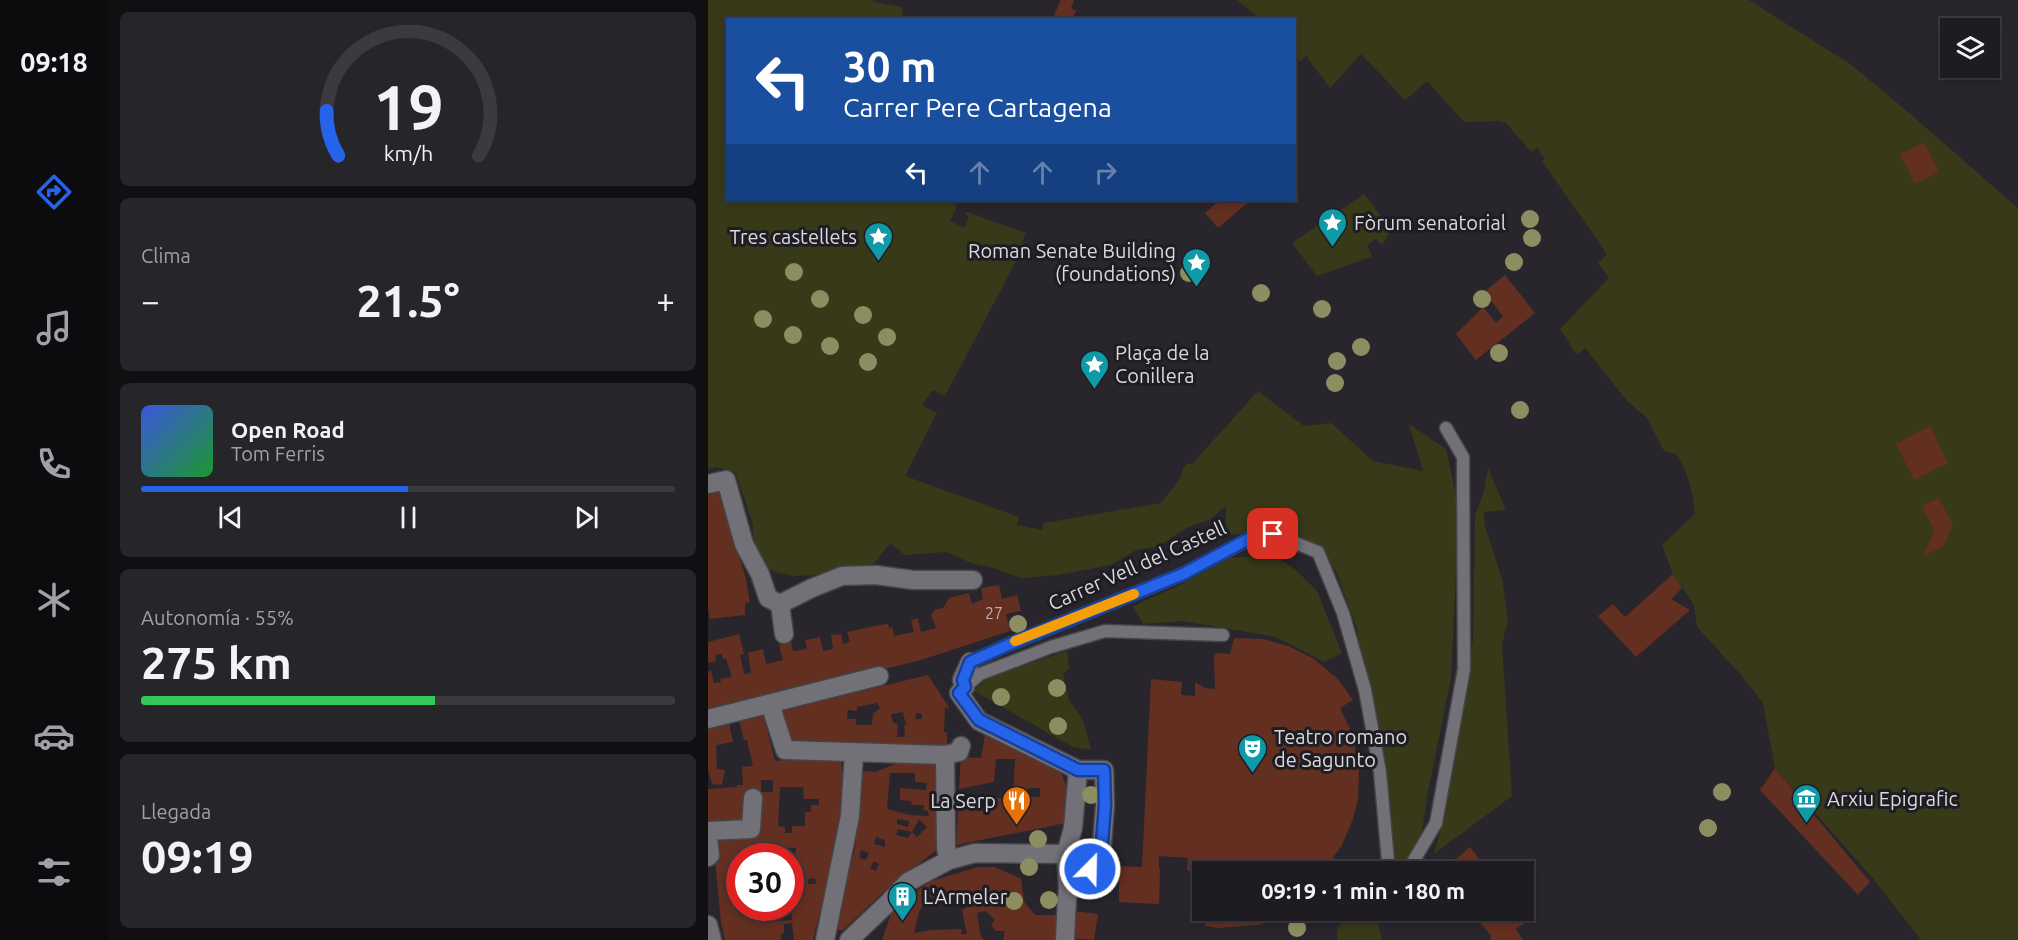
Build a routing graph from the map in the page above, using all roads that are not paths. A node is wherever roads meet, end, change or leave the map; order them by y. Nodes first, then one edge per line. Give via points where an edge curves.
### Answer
1 (1446, 428) dead end
2 (708, 484) edge
3 (973, 580) dead end
4 (780, 603) junction
5 (784, 634) dead end
6 (1223, 635) dead end
7 (970, 662) joint
8 (879, 676) dead end
9 (965, 687) junction
10 (770, 704) junction
11 (708, 719) edge
12 (961, 746) dead end
13 (854, 753) junction
14 (945, 755) junction
15 (1078, 770) junction
16 (753, 798) dead end
17 (708, 831) edge
18 (708, 839) edge
19 (1066, 854) junction
20 (708, 857) edge
21 (949, 860) junction
22 (1388, 861) edge
23 (1414, 861) edge
24 (708, 925) edge
25 (712, 940) edge
26 (825, 940) edge
27 (849, 940) edge
28 (1065, 940) edge

1 - 23 lane via 1463,457 1464,669 1436,823
2 - 4 street via 726,480 744,544 768,598
3 - 4 street via 842,576
4 - 5 street
6 - 9 lane via 1106,631 980,674
7 - 9 street via 963,680
7 - 22 lane, Carrer Vell del Castell via 1183,574 1252,537 1273,534 1318,552 1343,613 1363,681 1380,772
8 - 10 street
9 - 15 street via 959,693 979,720
10 - 11 street
10 - 13 street via 785,750
12 - 14 street via 959,752
13 - 14 street
13 - 26 street via 850,816
14 - 21 street
15 - 19 street via 1073,828
15 - 19 street via 1104,770 1102,843 1090,869
16 - 17 street via 752,829
18 - 20 street
19 - 21 street via 975,853
19 - 28 street
21 - 27 street via 908,882
24 - 25 street

